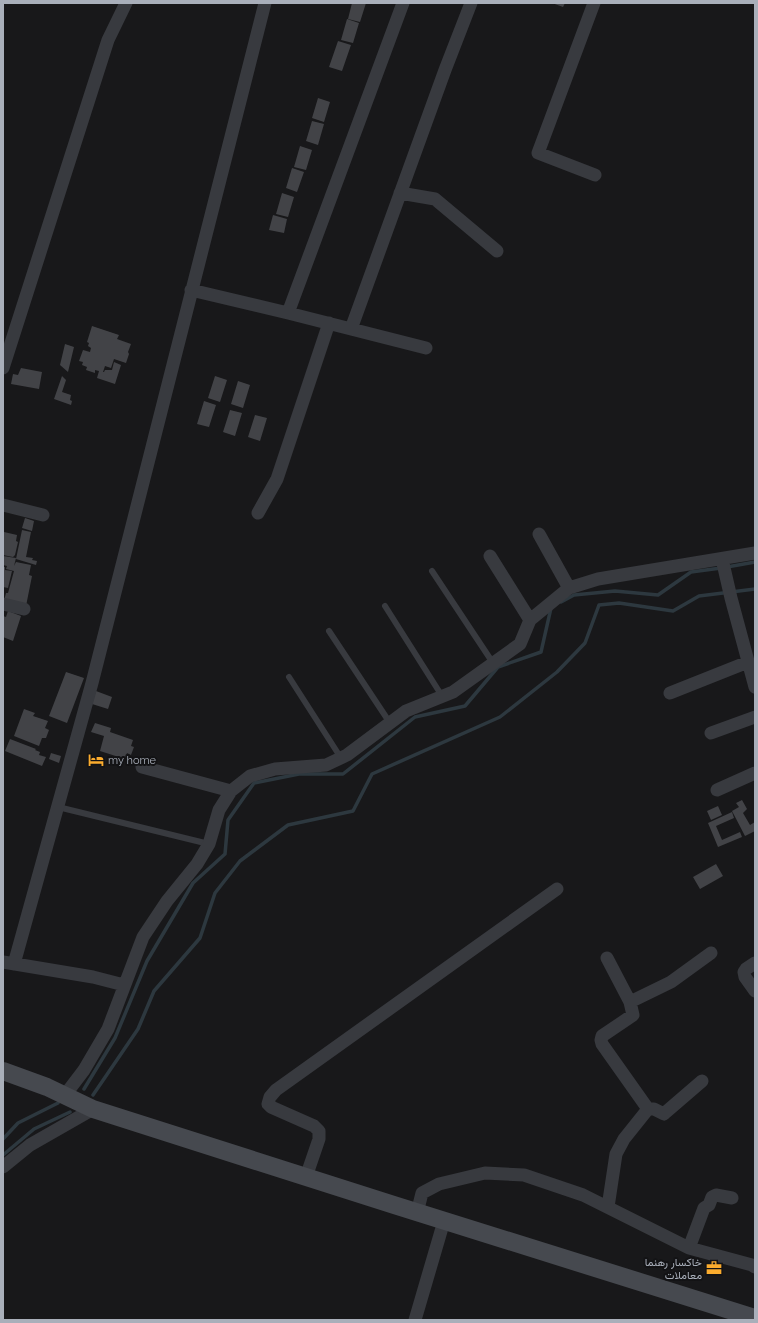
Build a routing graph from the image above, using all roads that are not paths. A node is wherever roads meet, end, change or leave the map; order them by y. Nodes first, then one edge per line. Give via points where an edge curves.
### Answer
1 (126, 3) edge
2 (265, 3) edge
3 (403, 3) edge
4 (471, 3) edge
5 (594, 3) edge
6 (595, 175) dead end
7 (400, 192) junction
8 (497, 251) dead end
9 (191, 290) junction
10 (288, 313) junction
11 (329, 323) junction
12 (351, 329) junction
13 (426, 348) dead end
14 (5, 352) edge
15 (3, 368) edge
16 (3, 505) edge
17 (258, 513) dead end
18 (43, 515) dead end
19 (539, 534) dead end
20 (755, 553) edge
21 (490, 556) dead end
22 (722, 559) junction
23 (432, 571) dead end
24 (569, 588) junction
25 (3, 604) edge
26 (385, 606) dead end
27 (24, 609) dead end
28 (530, 620) junction
29 (329, 631) dead end
30 (748, 662) junction
31 (493, 663) junction
32 (289, 677) dead end
33 (755, 687) edge
34 (670, 694) dead end
35 (442, 696) junction
36 (755, 717) edge
37 (390, 723) junction
38 (711, 733) dead end
39 (341, 758) junction
40 (142, 767) dead end
41 (755, 773) edge
42 (717, 790) dead end
43 (231, 791) junction
44 (58, 806) junction
45 (209, 844) junction
46 (557, 889) dead end
47 (711, 952) dead end
48 (607, 958) dead end
49 (9, 963) edge
50 (755, 963) edge
51 (124, 984) junction
52 (755, 991) edge
53 (630, 1002) junction
54 (3, 1071) edge
55 (702, 1081) dead end
56 (65, 1095) junction
57 (93, 1109) junction
58 (648, 1109) junction
59 (3, 1167) edge
60 (306, 1177) junction
61 (732, 1198) dead end
62 (608, 1207) junction
63 (417, 1213) junction
64 (444, 1221) junction
65 (689, 1248) junction
66 (755, 1267) edge
67 (750, 1318) edge
68 (415, 1320) edge

1 - 14 street via 108,40
2 - 9 street
3 - 10 street
4 - 7 street
5 - 6 street via 538,153
7 - 8 street via 435,198
7 - 12 street
9 - 10 street
9 - 44 street via 92,683
10 - 11 street
11 - 12 street
11 - 17 street via 277,479
12 - 13 street
14 - 15 street
16 - 18 street
19 - 24 street
20 - 22 street
21 - 28 street
22 - 24 street via 598,579
22 - 30 street
23 - 31 lane
24 - 28 street
25 - 27 street
26 - 35 lane
28 - 31 street via 520,644
29 - 37 lane
30 - 33 street
30 - 34 street
31 - 35 street via 453,692
32 - 39 lane
35 - 37 street via 406,711
36 - 38 street
37 - 39 street
39 - 43 street via 326,765 275,769 250,776
40 - 43 street
41 - 42 street
43 - 45 street via 219,810
44 - 45 lane
44 - 49 street
45 - 51 street via 143,937
46 - 60 street via 276,1090 270,1097 268,1104 271,1107 314,1126 319,1132
47 - 53 street via 671,982
48 - 53 street
49 - 51 street
50 - 52 street via 744,972
51 - 56 street via 108,1029 84,1070
53 - 58 street via 632,1016 602,1036 601,1040
54 - 56 street
55 - 58 street via 664,1114
56 - 57 street
57 - 59 street via 30,1145
57 - 60 street
58 - 62 street via 624,1139 616,1154
60 - 63 street
61 - 65 street via 716,1195 712,1197 709,1205 704,1208
62 - 63 street via 583,1195 524,1175 485,1173 439,1184 422,1193
62 - 65 street
63 - 64 street
64 - 67 street
64 - 68 street
65 - 66 street

